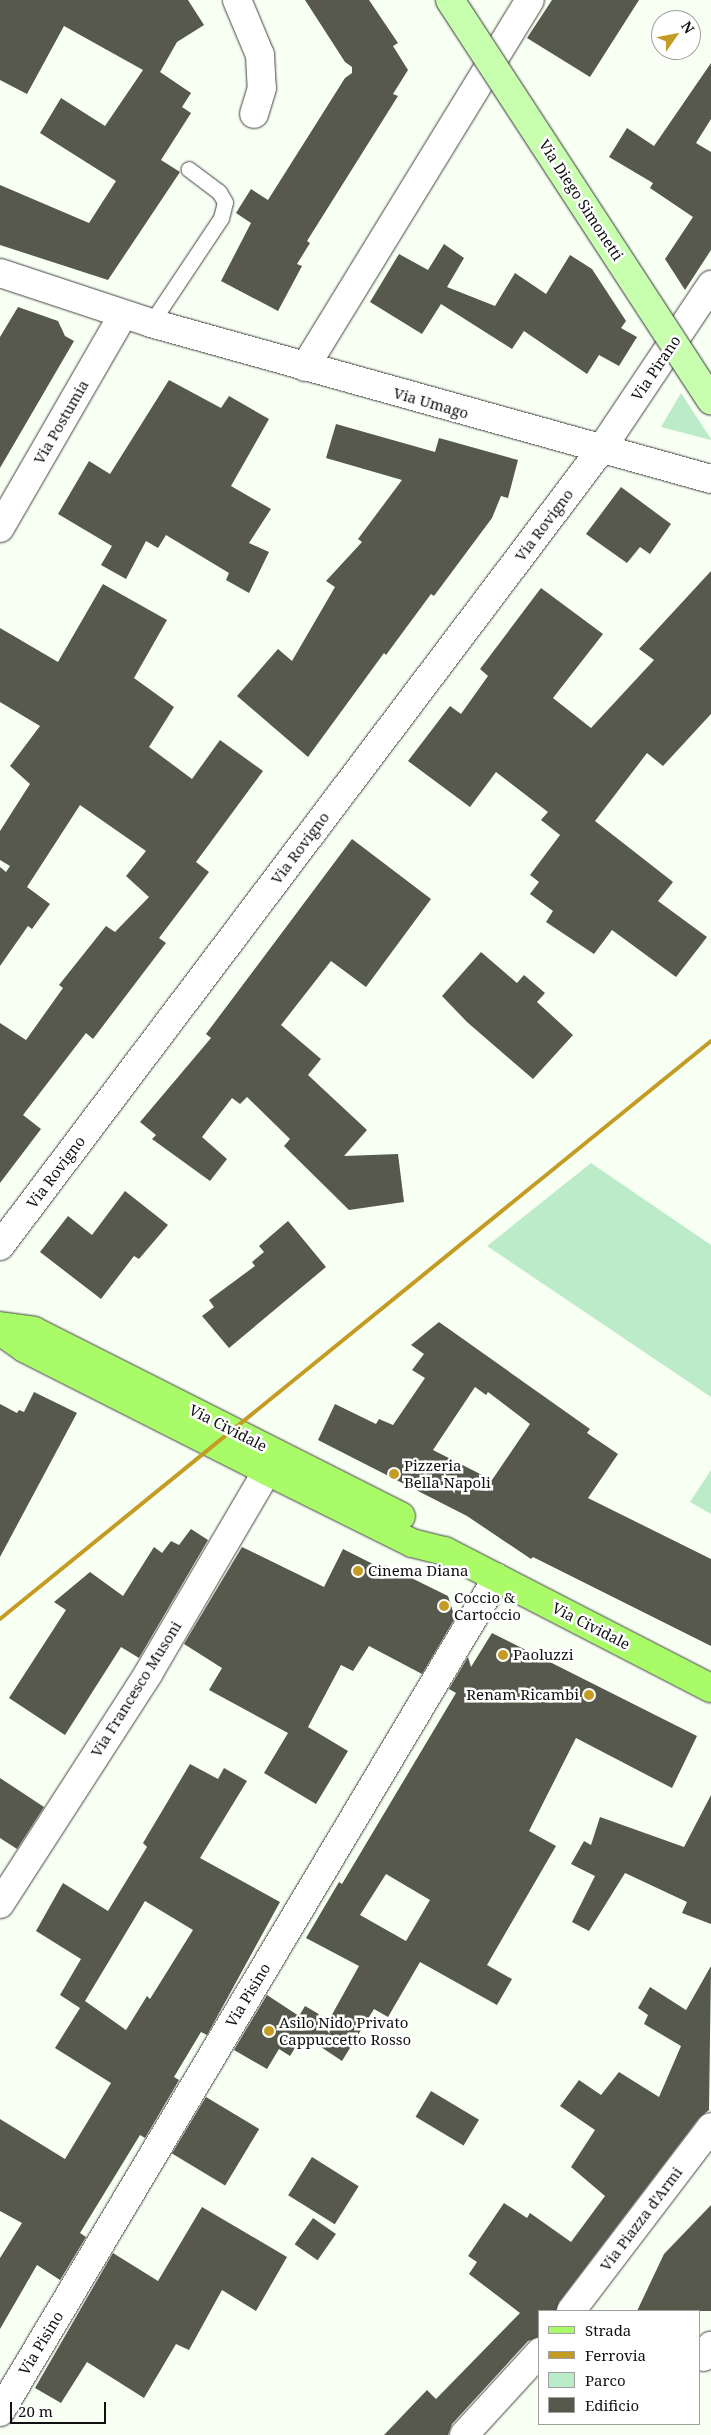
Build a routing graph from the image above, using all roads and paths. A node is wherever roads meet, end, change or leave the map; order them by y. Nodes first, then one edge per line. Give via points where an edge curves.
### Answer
1 (238, 0) edge
2 (450, 0) edge
3 (530, 0) edge
4 (254, 114) dead end
5 (189, 169) dead end
6 (0, 273) edge
7 (711, 285) edge
8 (123, 315) junction
9 (151, 324) junction
10 (305, 367) junction
11 (711, 400) edge
12 (600, 451) junction
13 (711, 479) edge
14 (0, 528) edge
15 (0, 1246) edge
16 (0, 1326) edge
17 (0, 1332) edge
18 (267, 1471) junction
19 (445, 1551) junction
20 (496, 1578) junction
21 (711, 1688) edge
22 (0, 1904) edge
23 (711, 2127) edge
24 (571, 2310) edge
25 (538, 2354) edge
26 (0, 2412) edge
27 (464, 2435) edge

1 - 4 street via 260,55 262,88
2 - 11 main road, Via Diego Simonetti, bridge
3 - 10 street
5 - 9 lane via 220,192 225,202 221,218
6 - 8 street, Via Umago
7 - 12 street, Via Pirano
8 - 9 street, Via Umago
8 - 14 street, Via Postumia
9 - 10 street, Via Umago
10 - 12 street, Via Umago
12 - 13 street, Via Umago
12 - 15 street, Via Rovigno
16 - 19 main road, Via Cividale via 34,1331 226,1426 420,1526
17 - 18 main road, Via Cividale via 24,1348
18 - 19 main road, Via Cividale via 412,1543
18 - 22 street, Via Francesco Musoni via 148,1674
19 - 20 main road, Via Cividale
20 - 21 main road, Via Cividale
20 - 26 street, Via Pisino
23 - 24 street, Via Piazza d'Armi
25 - 27 street

